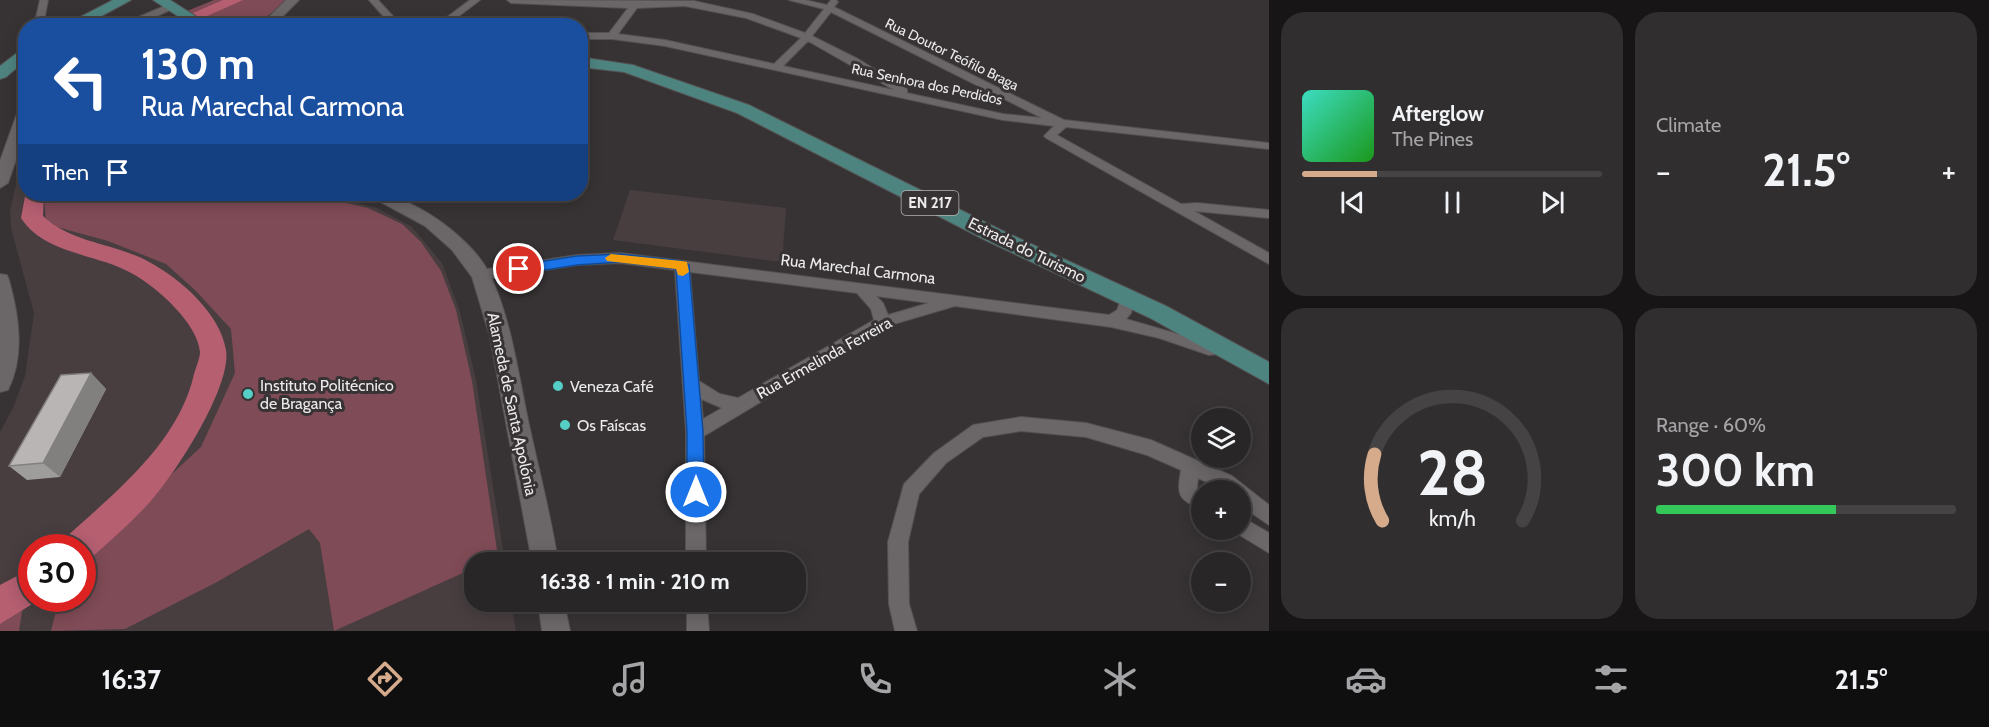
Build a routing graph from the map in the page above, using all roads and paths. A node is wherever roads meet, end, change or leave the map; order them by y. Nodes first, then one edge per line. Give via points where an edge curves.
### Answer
1 (44, 0) edge
2 (124, 0) edge
3 (293, 0) edge
4 (373, 0) edge
5 (476, 0) edge
6 (512, 0) edge
7 (793, 0) edge
8 (834, 2) edge
9 (634, 5) junction
10 (170, 6) edge
11 (40, 18) edge
12 (87, 18) edge
13 (142, 18) edge
14 (190, 18) edge
15 (272, 18) edge
16 (390, 18) edge
17 (451, 18) edge
18 (588, 36) edge
19 (612, 36) junction
20 (806, 38) junction
21 (18, 56) edge
22 (588, 63) edge
23 (776, 67) junction
24 (0, 74) edge
25 (910, 96) junction
26 (1004, 117) junction
27 (1063, 124) junction
28 (18, 131) edge
29 (1050, 136) junction
30 (1269, 146) edge
31 (0, 183) edge
32 (388, 201) edge
33 (1179, 208) junction
34 (1269, 214) edge
35 (1269, 259) edge
36 (682, 265) junction
37 (481, 275) junction
38 (0, 280) edge
39 (859, 287) junction
40 (1128, 298) junction
41 (959, 300) junction
42 (1112, 321) junction
43 (882, 322) junction
44 (1226, 348) junction
45 (1269, 374) edge
46 (0, 384) edge
47 (692, 385) junction
48 (740, 406) junction
49 (695, 432) junction
50 (1190, 466) junction
51 (1222, 480) edge
52 (1191, 494) edge
53 (1251, 502) edge
54 (1269, 516) edge
55 (1251, 532) edge
56 (1269, 544) edge
57 (542, 552) edge
58 (696, 552) edge
59 (553, 612) edge
60 (697, 612) edge
61 (556, 631) edge
62 (698, 631) edge
63 (906, 631) edge

1 - 11 street
2 - 12 main road
3 - 15 street
4 - 16 street
5 - 17 street
6 - 9 street
7 - 8 street, Rua Doutor Teófilo Braga
8 - 20 street
8 - 27 street, Rua Doutor Teófilo Braga
9 - 19 street
9 - 20 street via 696,5 760,19
10 - 13 street
10 - 14 main road
18 - 19 street, Rua Senhora dos Perdidos
19 - 23 street, Rua Senhora dos Perdidos
20 - 23 street
20 - 25 street via 853,58
21 - 24 main road
22 - 40 main road, Estrada do Turismo / EN 217 via 627,68 743,108 993,235
23 - 25 street, Rua Senhora dos Perdidos
25 - 26 street, Rua Senhora dos Perdidos
26 - 27 street, Rua Senhora dos Perdidos
26 - 29 street
27 - 29 street
27 - 30 street, Rua Senhora dos Perdidos
28 - 31 street
29 - 33 street
32 - 37 street, Alameda de Santa Apolónia via 431,222 458,246
33 - 34 street
33 - 35 street
36 - 37 street, Rua Marechal Carmona via 620,258 577,260
36 - 39 street, Rua Marechal Carmona
36 - 47 street
37 - 57 street, Alameda de Santa Apolónia via 500,337
38 - 46 street via 10,321
39 - 41 street, Rua Marechal Carmona
39 - 43 street via 878,307
40 - 42 street via 1124,312
40 - 44 main road, Estrada do Turismo / EN 217
41 - 42 street, Rua Marechal Carmona
41 - 43 street, Rua Ermelinda Ferreira
42 - 44 street, Rua Marechal Carmona via 1209,350
43 - 48 street, Rua Ermelinda Ferreira
44 - 45 main road, Estrada do Turismo / EN 217
47 - 48 street via 715,399
47 - 49 street
48 - 49 street, Rua Ermelinda Ferreira
49 - 58 street
50 - 51 street
50 - 52 street via 1187,492
50 - 63 street via 1151,448 1086,430 1021,424 978,430 940,458 910,490 898,542 899,604
53 - 54 street
55 - 56 street
59 - 61 street
60 - 62 street

